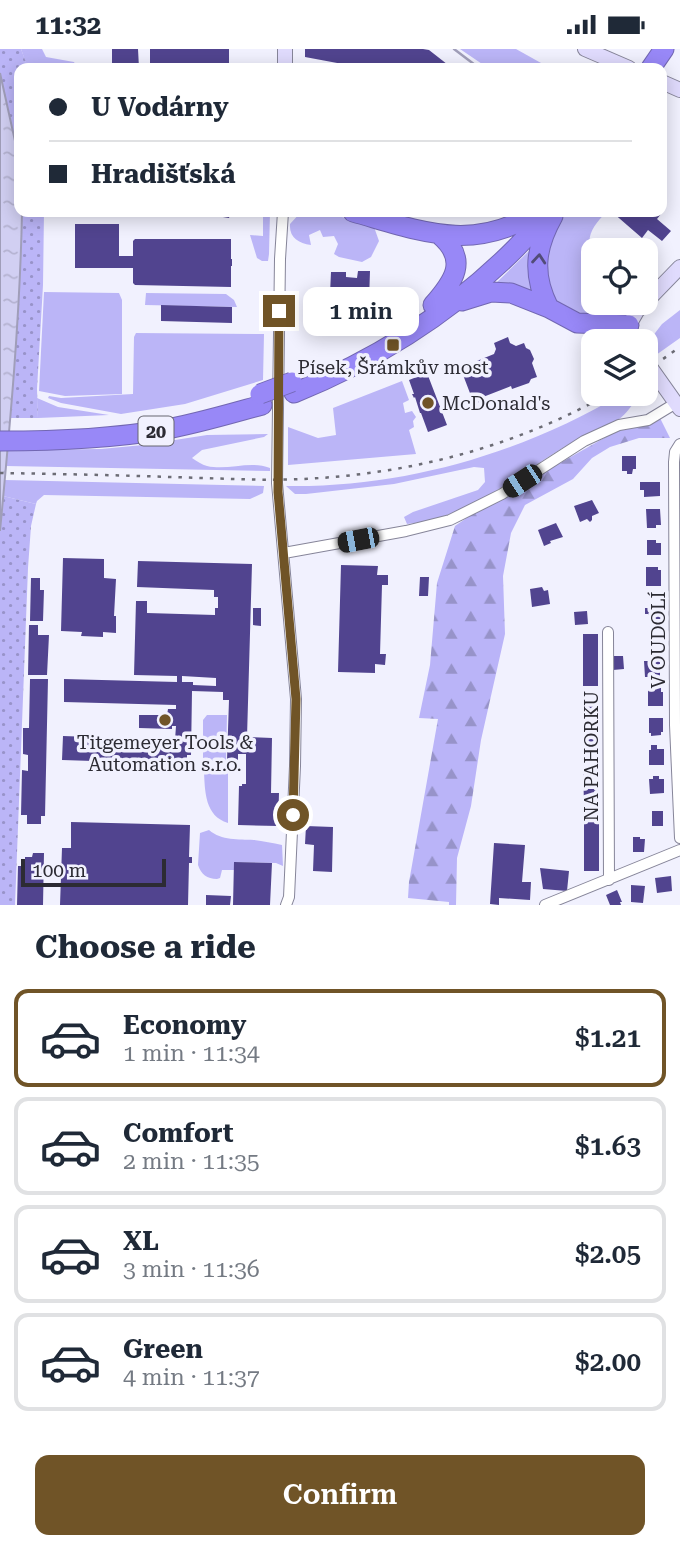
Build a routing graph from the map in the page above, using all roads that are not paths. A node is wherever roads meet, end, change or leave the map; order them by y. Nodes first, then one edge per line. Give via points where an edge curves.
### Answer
1 (585, 49) edge
2 (618, 63) edge
3 (283, 217) edge
4 (373, 217) edge
5 (528, 217) edge
6 (531, 217) edge
7 (545, 217) edge
8 (553, 217) edge
9 (440, 235) junction
10 (680, 267) edge
11 (658, 289) edge
12 (442, 305) junction
13 (549, 308) junction
14 (609, 329) edge
15 (658, 378) edge
16 (678, 407) edge
17 (0, 428) edge
18 (46, 435) junction
19 (0, 440) edge
20 (680, 443) edge
21 (284, 553) junction
22 (607, 632) dead end
23 (680, 838) edge
24 (680, 850) edge
25 (609, 880) junction
26 (286, 905) edge
27 (545, 905) edge

1 - 2 street
3 - 21 street via 278,483
4 - 9 highway
5 - 9 highway via 499,231
6 - 12 highway, 20
7 - 12 highway, 20 via 500,263
13 -> 8 highway via 537,261
9 - 12 highway via 449,242 457,265
10 - 11 street
12 - 13 highway via 499,292
12 - 18 highway, 20 via 408,335 350,368 212,419 112,436
13 - 14 highway via 577,323
15 - 16 street
16 - 21 street via 584,440 502,494 450,520
17 - 18 highway, 20
18 - 19 highway, 20
20 - 23 street, V OUDOLÍ via 674,462
21 - 26 street via 296,699
22 - 25 street, NA PAHORKU
24 - 25 street
25 - 27 street

